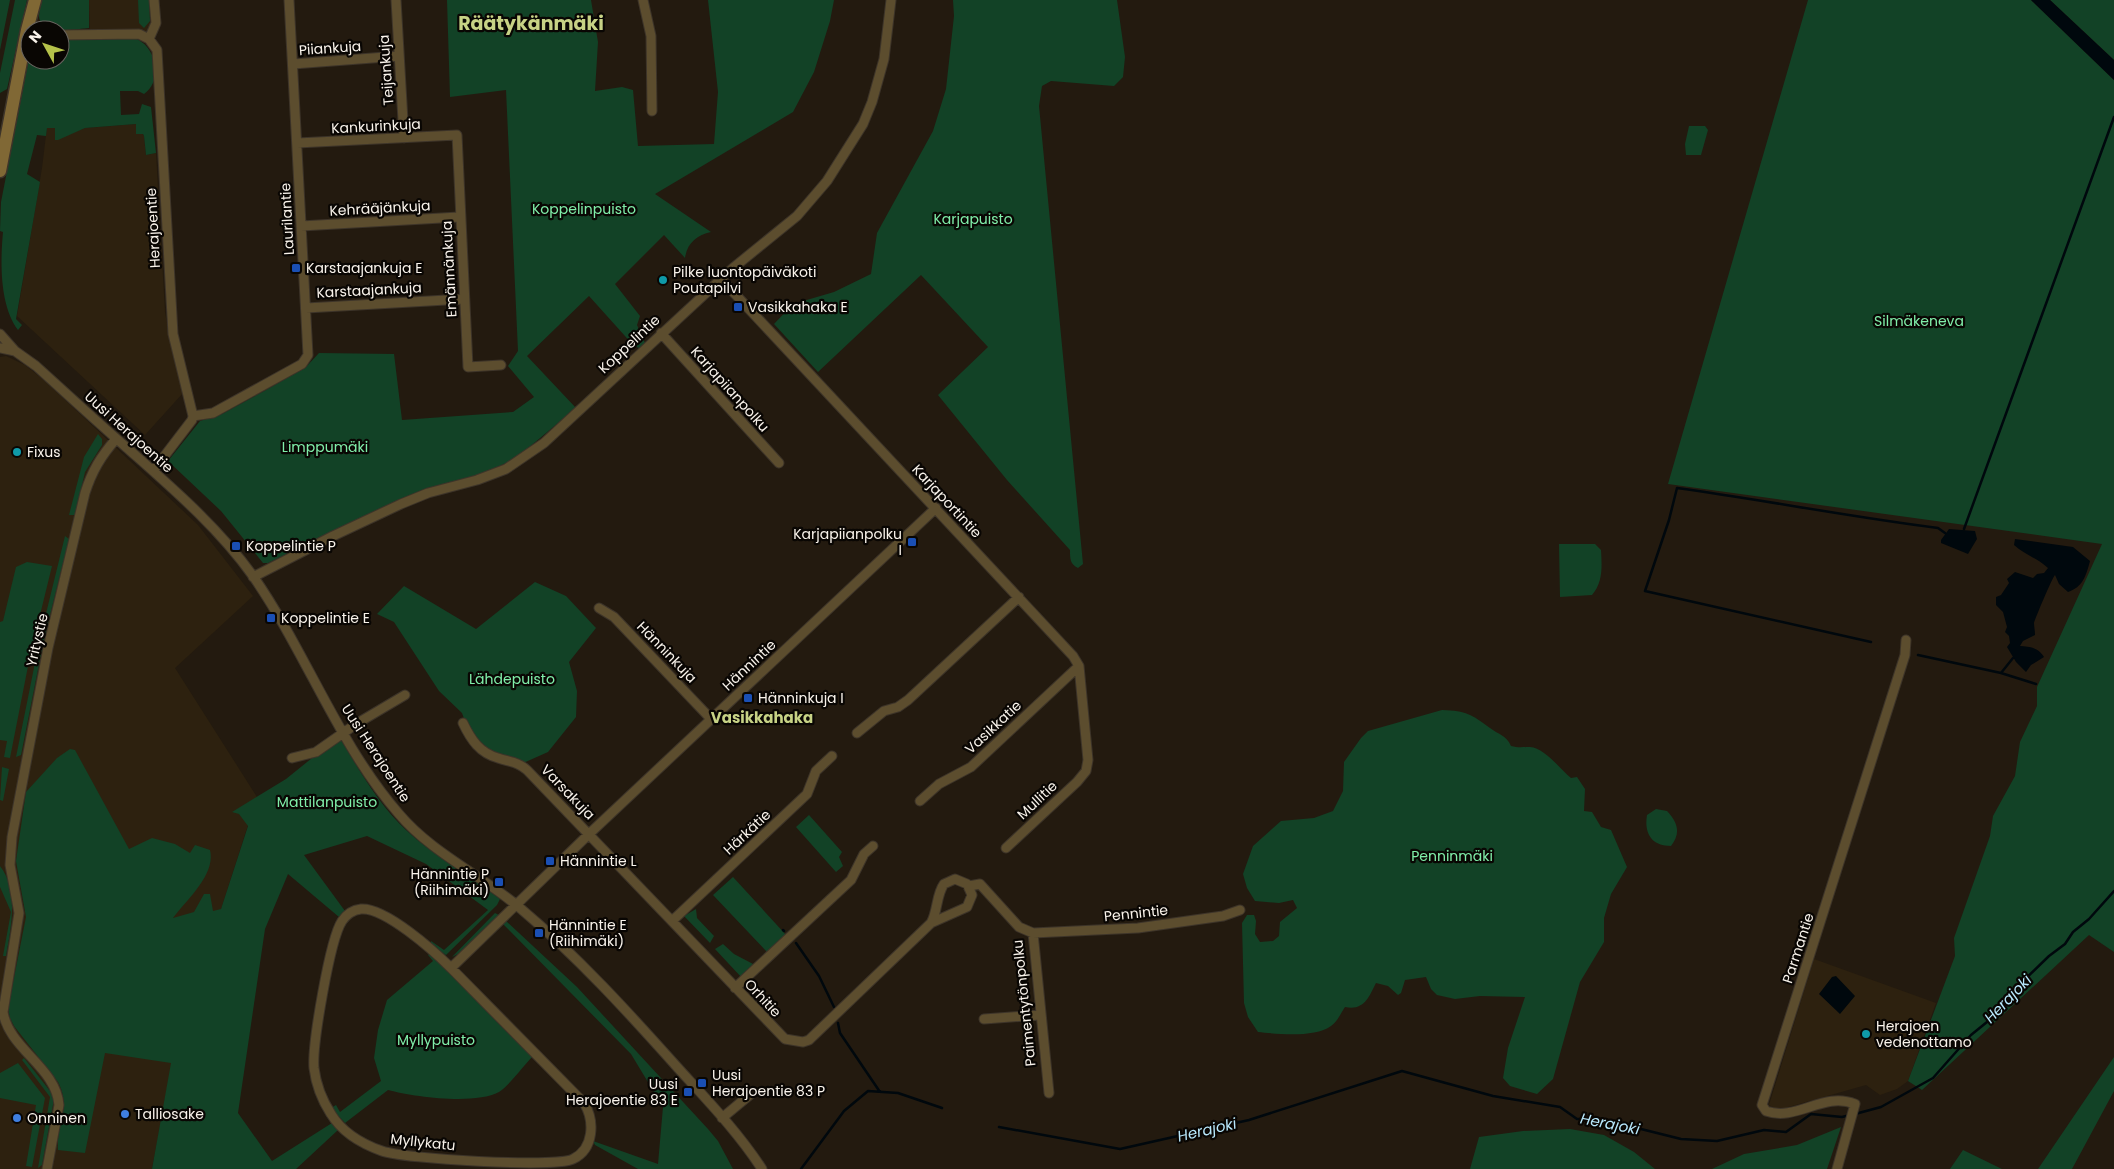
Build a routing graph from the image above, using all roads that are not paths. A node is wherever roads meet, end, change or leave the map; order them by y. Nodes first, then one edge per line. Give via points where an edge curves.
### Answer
1 (35, 0) edge
2 (154, 0) edge
3 (289, 0) edge
4 (396, 0) edge
5 (643, 0) edge
6 (891, 0) edge
7 (30, 20) edge
8 (70, 35) edge
9 (149, 39) junction
10 (399, 56) junction
11 (293, 64) junction
12 (20, 70) edge
13 (652, 111) dead end
14 (457, 135) joint
15 (404, 138) junction
16 (297, 144) junction
17 (0, 171) edge
18 (460, 217) junction
19 (301, 226) junction
20 (721, 279) junction
21 (464, 298) junction
22 (306, 308) junction
23 (661, 333) junction
24 (0, 334) edge
25 (0, 348) edge
26 (16, 351) junction
27 (501, 366) dead end
28 (193, 416) junction
29 (116, 439) junction
30 (779, 463) dead end
31 (153, 472) junction
32 (936, 508) junction
33 (253, 577) junction
34 (1018, 597) junction
35 (600, 608) dead end
36 (1906, 640) dead end
37 (1079, 666) junction
38 (405, 696) dead end
39 (711, 719) junction
40 (463, 723) dead end
41 (858, 733) dead end
42 (344, 734) junction
43 (832, 756) dead end
44 (292, 758) dead end
45 (920, 801) dead end
46 (589, 834) junction
47 (873, 846) dead end
48 (1006, 848) dead end
49 (5, 856) edge
50 (969, 886) junction
51 (516, 904) junction
52 (1240, 910) dead end
53 (672, 921) junction
54 (931, 923) junction
55 (1033, 933) junction
56 (451, 968) junction
57 (735, 988) junction
58 (1040, 1015) junction
59 (984, 1018) dead end
60 (752, 1093) dead end
61 (1049, 1093) dead end
62 (722, 1118) junction
63 (47, 1169) edge
64 (762, 1169) edge
65 (1837, 1169) edge

1 - 7 street
2 - 9 street via 156,23
3 - 11 street, Laurilantie
4 - 10 street, Teijankuja
5 - 13 street via 651,36
6 - 20 street, Koppelintie via 888,41 878,80 863,124 850,146 797,216
8 - 9 street via 138,34
9 - 28 street, Herajoentie via 157,50 174,334
10 - 11 street, Piiankuja
10 - 15 street, Teijankuja
11 - 16 street, Laurilantie
12 - 17 street
14 - 15 street, Kankurinkuja
14 - 18 street, Emännänkuja
15 - 16 street, Kankurinkuja
16 - 19 street, Laurilantie
18 - 19 street, Kehrääjänkuja
18 - 21 street, Emännänkuja
19 - 22 street, Laurilantie
20 - 23 street, Koppelintie
20 - 32 street, Karjaportintie
21 - 22 street, Karstaajankuja
21 - 27 street, Emännänkuja via 468,368
22 - 28 street, Laurilantie via 308,354 302,364 213,412
23 - 30 street, Karjapiianpolku
23 - 33 street, Koppelintie via 558,430 506,469 402,504
24 - 26 street, Uusi Herajoentie
25 - 26 street, Uusi Herajoentie
26 - 29 street, Uusi Herajoentie
28 - 31 street
29 - 31 street, Uusi Herajoentie
29 - 49 street, Yritystie via 91,472 85,493
31 - 33 street, Uusi Herajoentie via 207,523
32 - 34 street, Karjaportintie
32 - 39 street, Hännintie
33 - 42 street, Uusi Herajoentie
34 - 37 street, Karjaportintie
34 - 41 street via 908,700 898,707 884,710
35 - 39 street, Hänninkuja via 614,617
36 - 65 street, Parmantie via 1905,654 1762,1105 1766,1111 1782,1114 1834,1100 1855,1104
37 - 45 street, Vasikkatie via 971,767 940,784
37 - 48 street, Mullitie via 1088,760 1086,770
38 - 42 street
39 - 46 street, Hännintie
40 - 46 street, Varsakuja via 480,750 521,764
42 - 44 street via 316,752
42 - 51 street, Uusi Herajoentie via 381,791 410,826
43 - 53 street, Härkätie via 816,771 807,794
46 - 51 street, Hännintie
46 - 53 street, Orhitie
47 - 57 street via 864,854 851,880
49 - 63 street via 19,914 3,1012 8,1027 50,1080 58,1097
50 - 54 street, Orhitie via 972,898 967,907
50 - 54 street, Orhitie via 955,879 944,884
50 - 55 street, Paimentytönpolku via 980,884 1019,928
51 - 56 street
51 - 62 street, Uusi Herajoentie via 564,947 627,1012
52 - 55 street, Pennintie via 1223,916 1138,928
53 - 57 street, Orhitie
54 - 57 street, Orhitie via 816,1034 803,1042 780,1036
55 - 58 street, Paimentytönpolku
56 - 56 street, Myllykatu via 432,950 377,913 360,910 342,920 330,958 314,1056 320,1096 332,1116 360,1141 396,1154 554,1163 575,1158 585,1148 590,1136 591,1121 584,1103
58 - 59 street
58 - 61 street, Paimentytönpolku
60 - 62 street
62 - 64 street, Uusi Herajoentie

